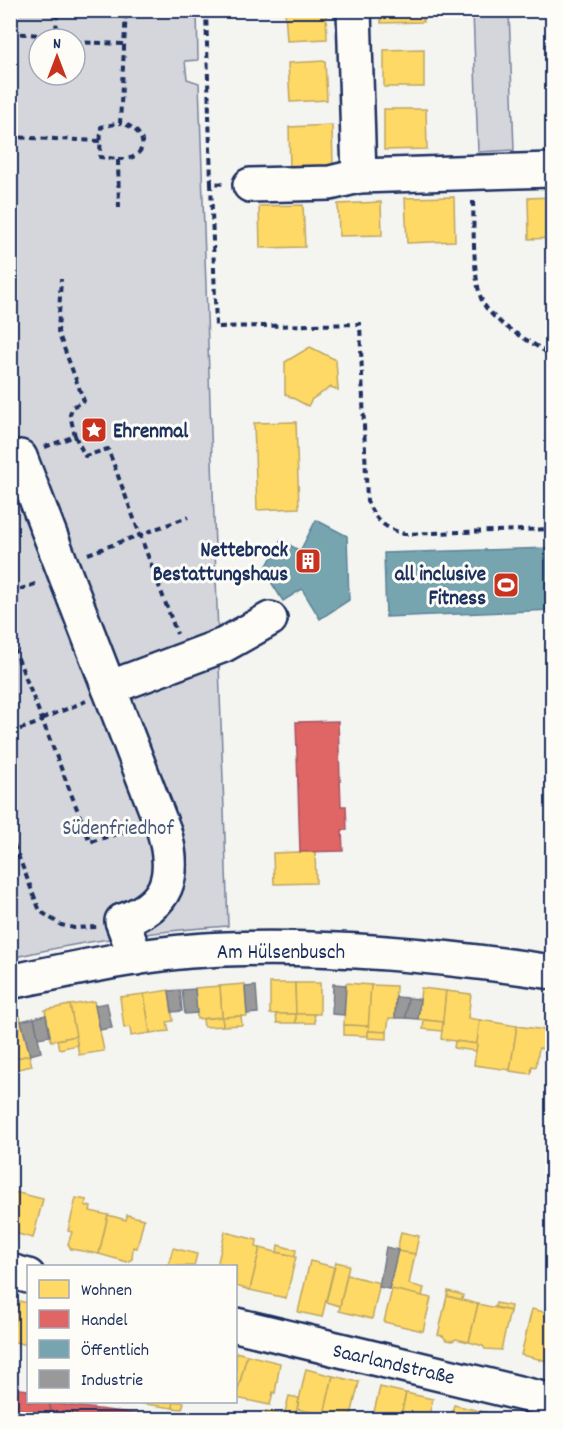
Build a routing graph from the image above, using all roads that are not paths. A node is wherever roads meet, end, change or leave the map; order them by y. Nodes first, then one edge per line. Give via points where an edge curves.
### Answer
1 (354, 10) edge
2 (552, 171) edge
3 (359, 176) junction
4 (249, 185) road end
5 (20, 457) road end
6 (270, 619) dead end
7 (110, 689) junction
8 (136, 958) junction
9 (552, 972) edge
10 (10, 982) edge
11 (10, 1271) edge
12 (27, 1276) edge
13 (237, 1325) edge
14 (552, 1401) edge

1 - 3 street
2 - 3 street
3 - 4 street via 330,183
5 - 7 street
6 - 7 street via 224,645
7 - 8 street via 170,852 171,868 157,901 142,914 122,921
8 - 9 street, Am Hülsenbusch via 224,949 344,950 459,958
8 - 10 street, Am Hülsenbusch
11 - 12 street
13 - 14 street, Saarlandstraße

